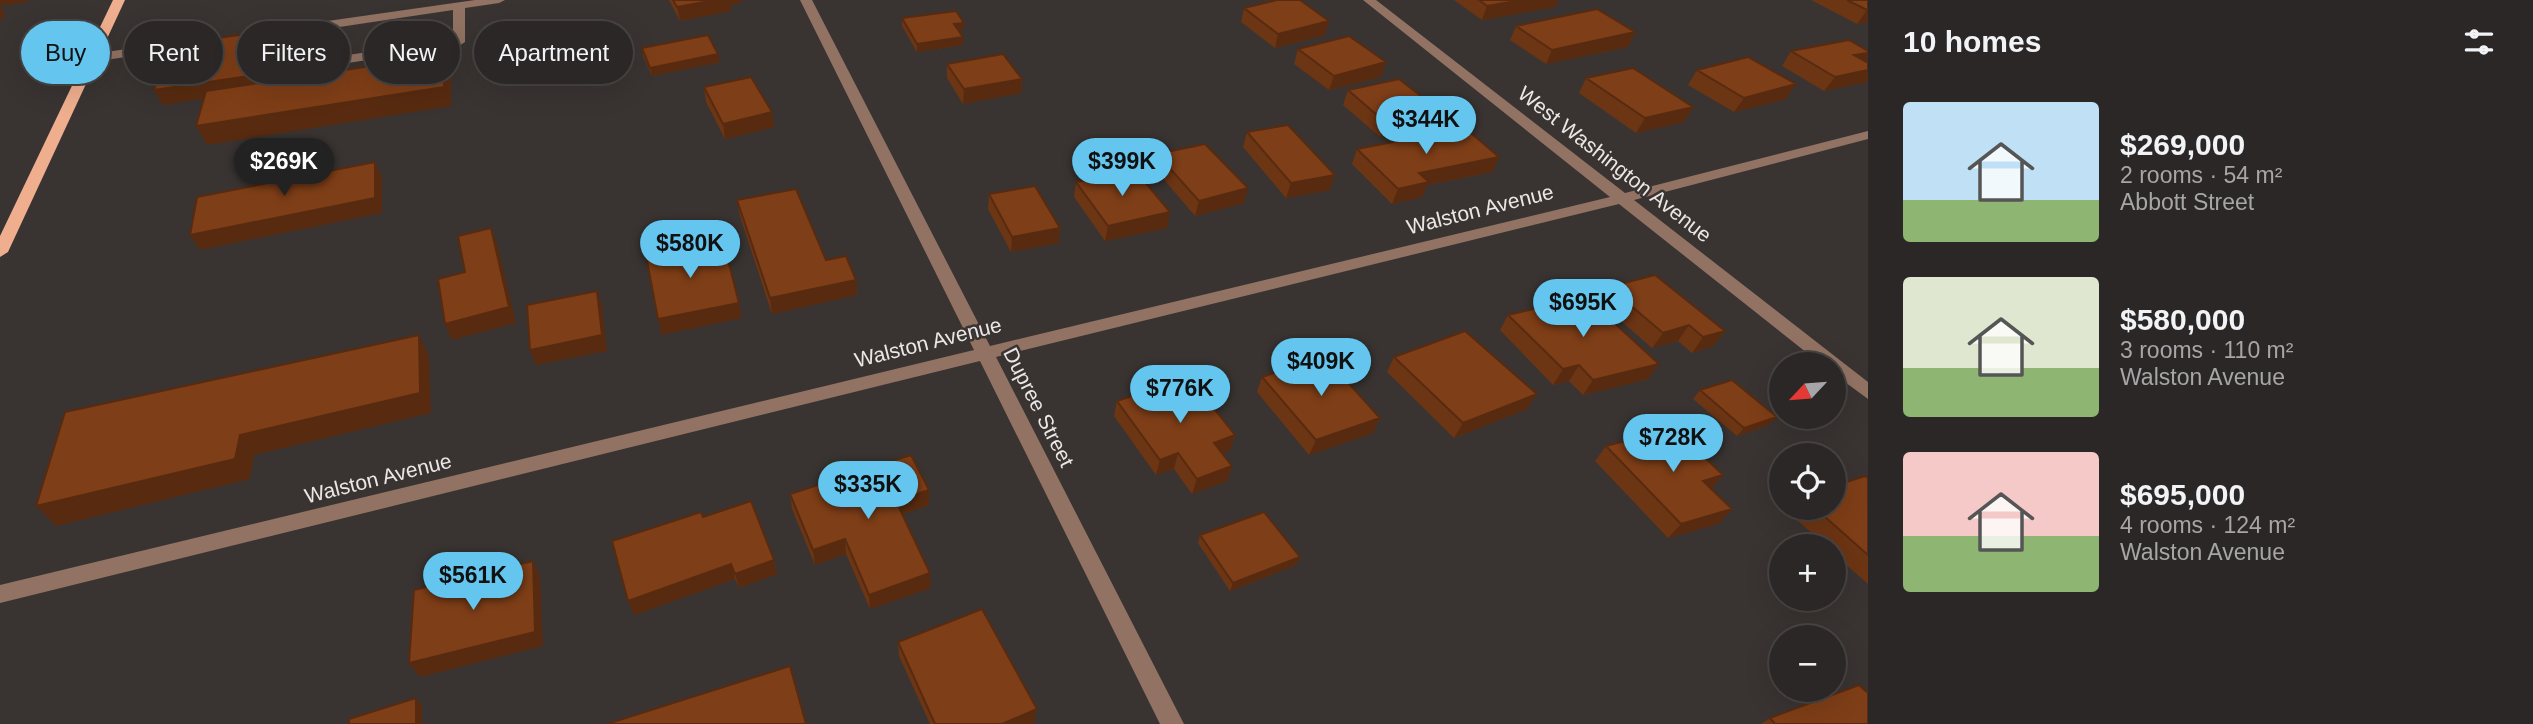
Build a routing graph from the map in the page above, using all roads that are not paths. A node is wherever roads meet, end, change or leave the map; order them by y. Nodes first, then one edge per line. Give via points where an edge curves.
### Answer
1 (119, 0) edge
2 (499, 0) edge
3 (806, 0) edge
4 (1369, 0) edge
5 (459, 6) junction
6 (109, 21) edge
7 (350, 22) edge
8 (237, 37) edge
9 (226, 39) edge
10 (350, 59) edge
11 (79, 84) edge
12 (1868, 135) edge
13 (1623, 198) junction
14 (0, 252) edge
15 (985, 351) junction
16 (1819, 352) edge
17 (1846, 374) edge
18 (1868, 391) edge
19 (0, 594) edge
20 (1172, 724) edge

1 - 6 main road
2 - 5 street
3 - 15 street, Dupree Street
4 - 13 street, West Washington Avenue
5 - 7 street
5 - 10 street via 459,42
8 - 9 street
11 - 14 main road
12 - 13 street, Walston Avenue
13 - 15 street, Walston Avenue
13 - 16 street, West Washington Avenue
15 - 19 street, Walston Avenue
15 - 20 street, Dupree Street
17 - 18 street, West Washington Avenue

